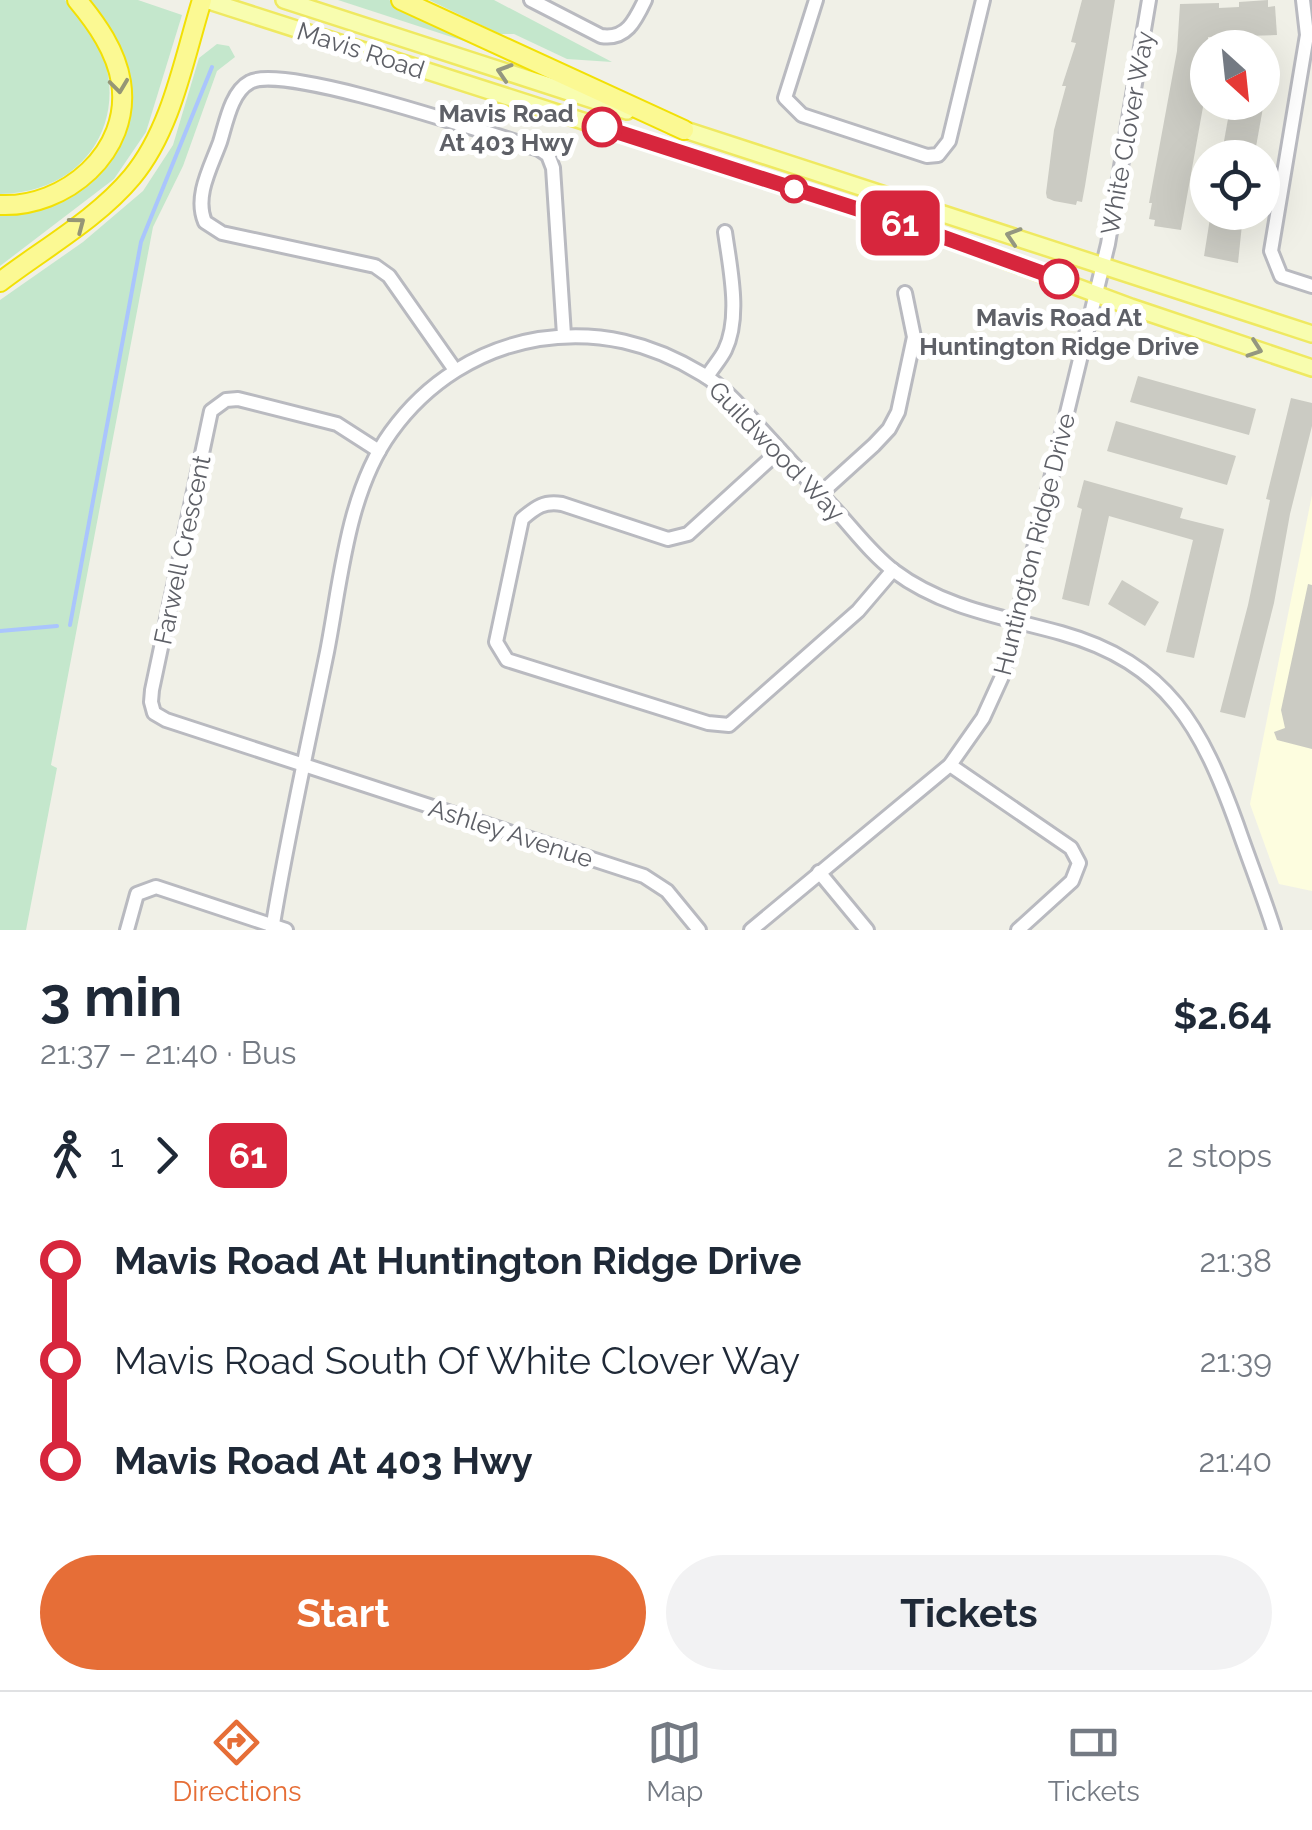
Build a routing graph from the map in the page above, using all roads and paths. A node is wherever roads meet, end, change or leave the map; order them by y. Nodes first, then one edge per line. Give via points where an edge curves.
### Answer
1 (77, 0) edge
2 (204, 0) edge
3 (284, 0) edge
4 (401, 0) edge
5 (531, 0) edge
6 (645, 0) edge
7 (816, 0) edge
8 (983, 0) edge
9 (1149, 0) edge
10 (1303, 0) edge
11 (1295, 117) junction
12 (1312, 118) edge
13 (684, 130) junction
14 (0, 205) edge
15 (725, 232) dead end
16 (1103, 266) junction
17 (0, 282) edge
18 (1312, 286) edge
19 (905, 293) dead end
20 (1096, 294) junction
21 (1312, 334) edge
22 (564, 335) junction
23 (1312, 368) edge
24 (454, 370) junction
25 (706, 376) junction
26 (379, 450) junction
27 (780, 450) junction
28 (820, 494) junction
29 (893, 570) junction
30 (1016, 622) junction
31 (950, 764) junction
32 (304, 765) junction
33 (819, 872) junction
34 (277, 929) edge
35 (126, 930) edge
36 (699, 930) edge
37 (751, 930) edge
38 (867, 930) edge
39 (1018, 930) edge
40 (1274, 930) edge

1 -> 14 highway via 117,66 121,106 112,138 99,161 68,188 34,202
17 -> 2 highway via 134,175 164,120
2 - 20 main road, Mavis Road via 929,232
13 -> 3 main road, Mavis Road
4 - 13 highway
5 - 6 street via 610,38 628,28
7 - 8 street via 785,98 802,115 927,156 938,155 950,141
9 - 16 street, White Clover Way
10 - 11 street via 1306,36
11 - 12 street
11 - 18 street via 1271,250 1281,276
16 -> 13 main road, Mavis Road
15 - 25 street via 731,331
16 - 20 street, White Clover Way
16 - 21 main road, Mavis Road
19 - 28 street via 914,337 898,412 874,445
20 -> 23 main road, Mavis Road
20 - 30 street, Huntington Ridge Drive
22 - 24 street, Guildwood Way via 496,350
22 - 24 street via 548,155 340,89 260,77 246,83 200,200 205,222 222,233 375,266 389,276
22 - 25 street, Guildwood Way via 624,339
24 - 26 street, Guildwood Way via 410,408
25 - 27 street, Guildwood Way
26 - 32 street, Guildwood Way via 352,524
26 - 32 street, Farwell Crescent via 315,416 238,399 211,411 150,702 166,720
27 - 28 street, Guildwood Way
27 - 29 street via 688,534 668,539 562,504 536,507 522,519 496,642 500,652 507,660 729,725 848,621
28 - 29 street, Guildwood Way
29 - 30 street, Guildwood Way via 956,605
30 - 31 street, Huntington Ridge Drive via 983,718
30 - 40 street, Guildwood Way via 1105,649 1185,712 1216,768
31 - 33 street, Huntington Ridge Drive
31 - 39 street via 1071,848 1079,863 1072,881
32 - 34 street, Guildwood Way via 286,841
32 - 36 street, Ashley Avenue via 644,876 667,891
33 - 37 street, Huntington Ridge Drive
33 - 38 street
34 - 35 street via 156,887 137,894

